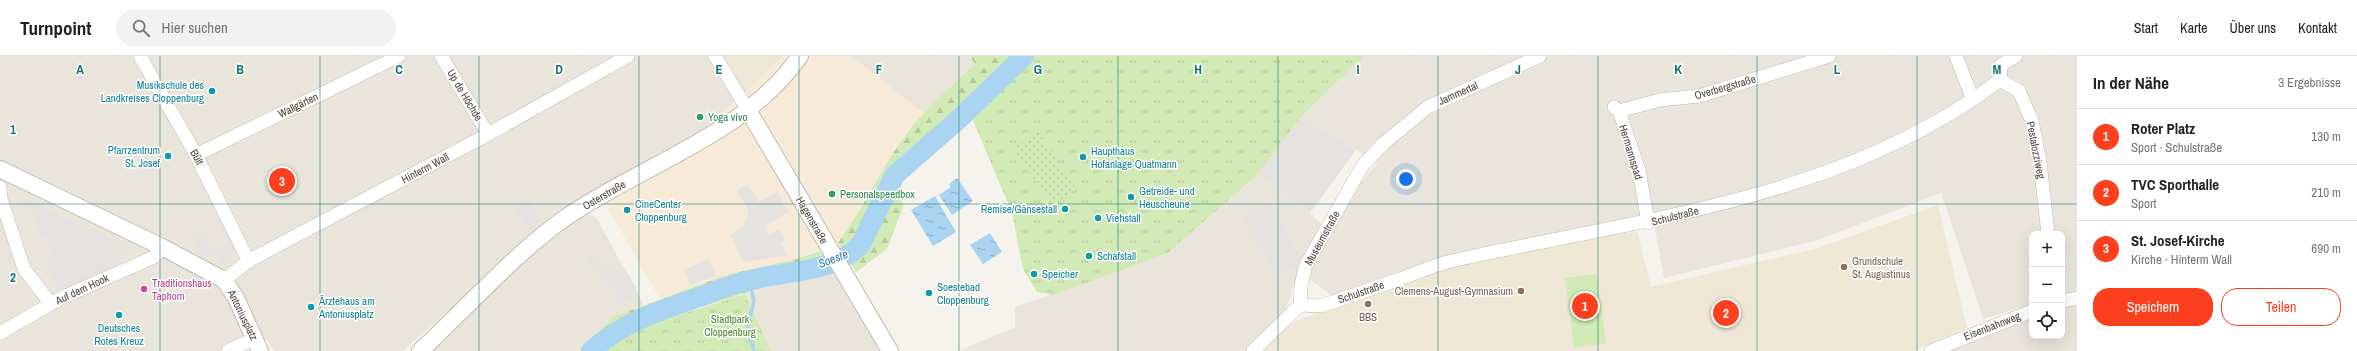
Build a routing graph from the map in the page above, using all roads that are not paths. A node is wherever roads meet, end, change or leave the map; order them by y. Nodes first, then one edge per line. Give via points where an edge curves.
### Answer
1 (140, 56) edge
2 (399, 56) edge
3 (441, 56) edge
4 (628, 56) edge
5 (800, 56) edge
6 (1540, 56) edge
7 (1829, 56) edge
8 (1956, 56) edge
9 (2016, 56) edge
10 (718, 61) edge
11 (2000, 80) junction
12 (1973, 100) junction
13 (1616, 109) joint
14 (748, 110) junction
15 (488, 134) junction
16 (1384, 143) joint
17 (196, 155) junction
18 (1, 178) edge
19 (1648, 222) junction
20 (2048, 231) edge
21 (162, 247) junction
22 (249, 262) junction
23 (224, 280) junction
24 (2077, 298) edge
25 (2065, 300) edge
26 (51, 304) junction
27 (1300, 305) junction
28 (2029, 312) edge
29 (0, 333) edge
30 (257, 345) edge
31 (228, 351) edge
32 (420, 351) edge
33 (890, 351) edge
34 (1253, 351) edge
35 (1931, 351) edge

1 - 17 street, Bült
2 - 17 street, Wallgärten
3 - 15 street, Up de Höchde
4 - 15 street, Hinterm Wall
5 - 14 street, Osterstraße via 768,94
6 - 16 street, Jammertal via 1428,107
7 - 13 street, Overbergstraße via 1699,96 1660,100
8 - 12 street
9 - 11 street via 2001,65
10 - 14 street
11 - 12 street, Schulstraße
11 - 20 street, Pestalozziweg via 2019,91 2032,121 2040,162
12 - 19 street, Schulstraße via 1940,120 1839,169 1724,204
13 - 19 street, Hermannspad via 1639,170
14 - 32 street, Osterstraße via 701,141 595,200 557,225 534,243
14 - 33 street, Hagenstraße
15 - 22 street, Hinterm Wall
16 - 27 street, Museumstraße via 1363,165 1306,266 1301,284
17 - 22 street, Bült
18 - 21 street, Auf dem Hook
18 - 26 street, Auf dem Hook via 5,210 24,269
19 - 27 street, Schulstraße via 1449,262 1321,306
21 - 23 street, Auf dem Hook
21 - 26 street, Auf dem Hook via 154,257
22 - 23 street, Hinterm Wall
23 - 30 street, Antoniusplatz via 236,298
24 - 25 street
26 - 29 street
27 - 34 street
28 - 35 street, Eisenbahnweg
30 - 31 street

